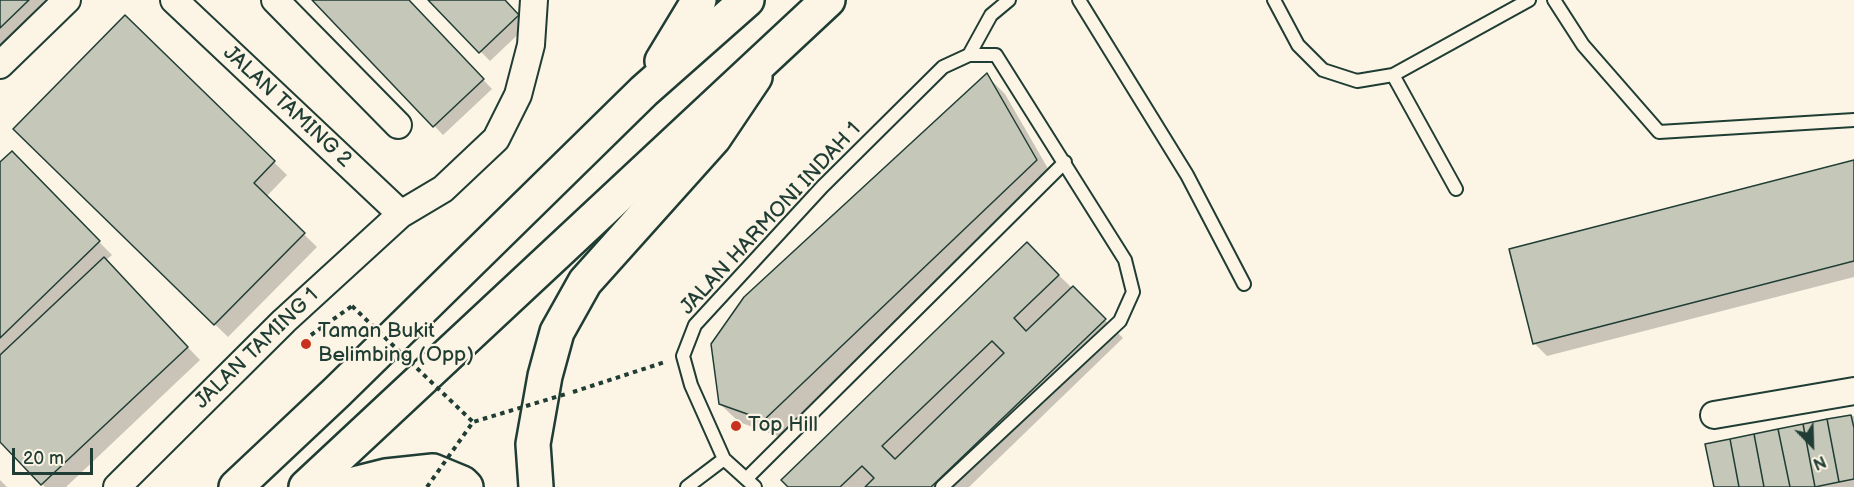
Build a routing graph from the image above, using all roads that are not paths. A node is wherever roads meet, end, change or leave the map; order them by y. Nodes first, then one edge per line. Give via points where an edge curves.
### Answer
1 (67, 0) edge
2 (174, 0) edge
3 (275, 0) edge
4 (534, 0) edge
5 (699, 0) edge
6 (747, 0) edge
7 (828, 0) edge
8 (1009, 0) edge
9 (1079, 0) edge
10 (1274, 0) edge
11 (1529, 0) edge
12 (1554, 0) edge
13 (773, 51) junction
14 (969, 55) junction
15 (0, 65) edge
16 (1393, 75) junction
17 (644, 91) junction
18 (1854, 120) edge
19 (398, 125) dead end
20 (1065, 162) junction
21 (1456, 189) dead end
22 (401, 214) junction
23 (1244, 284) dead end
24 (1854, 391) edge
25 (1714, 415) dead end
26 (724, 459) junction
27 (750, 483) edge
28 (117, 487) edge
29 (236, 487) edge
30 (306, 487) edge
31 (342, 487) edge
32 (466, 487) edge
33 (536, 487) edge
34 (687, 487) edge
35 (942, 487) edge

1 - 15 street
2 - 22 street, JALAN TAMING 2
3 - 19 street
4 - 22 street, JALAN TAMING 1 via 531,45 518,95 496,139 443,189
5 - 17 main road
6 - 17 main road
7 - 13 main road
8 - 14 lane via 992,15
9 - 23 lane via 1187,175
10 - 16 lane via 1298,45 1323,70 1357,81
11 - 16 lane
12 - 18 lane via 1582,45 1659,132
13 - 30 main road
13 - 33 main road via 714,138 585,282 557,332 533,444
14 - 20 lane, JALAN HARMONI INDAH 1 via 996,55
14 - 26 lane, JALAN HARMONI INDAH 1 via 943,67 822,187 695,325 683,356 691,385
16 - 21 lane
17 - 29 main road
20 - 27 lane
20 - 35 lane via 1125,260 1133,292 1120,321
22 - 28 street, JALAN TAMING 1 via 284,321
24 - 25 street
26 - 27 lane
26 - 34 lane
31 - 32 main road via 386,476 433,471

